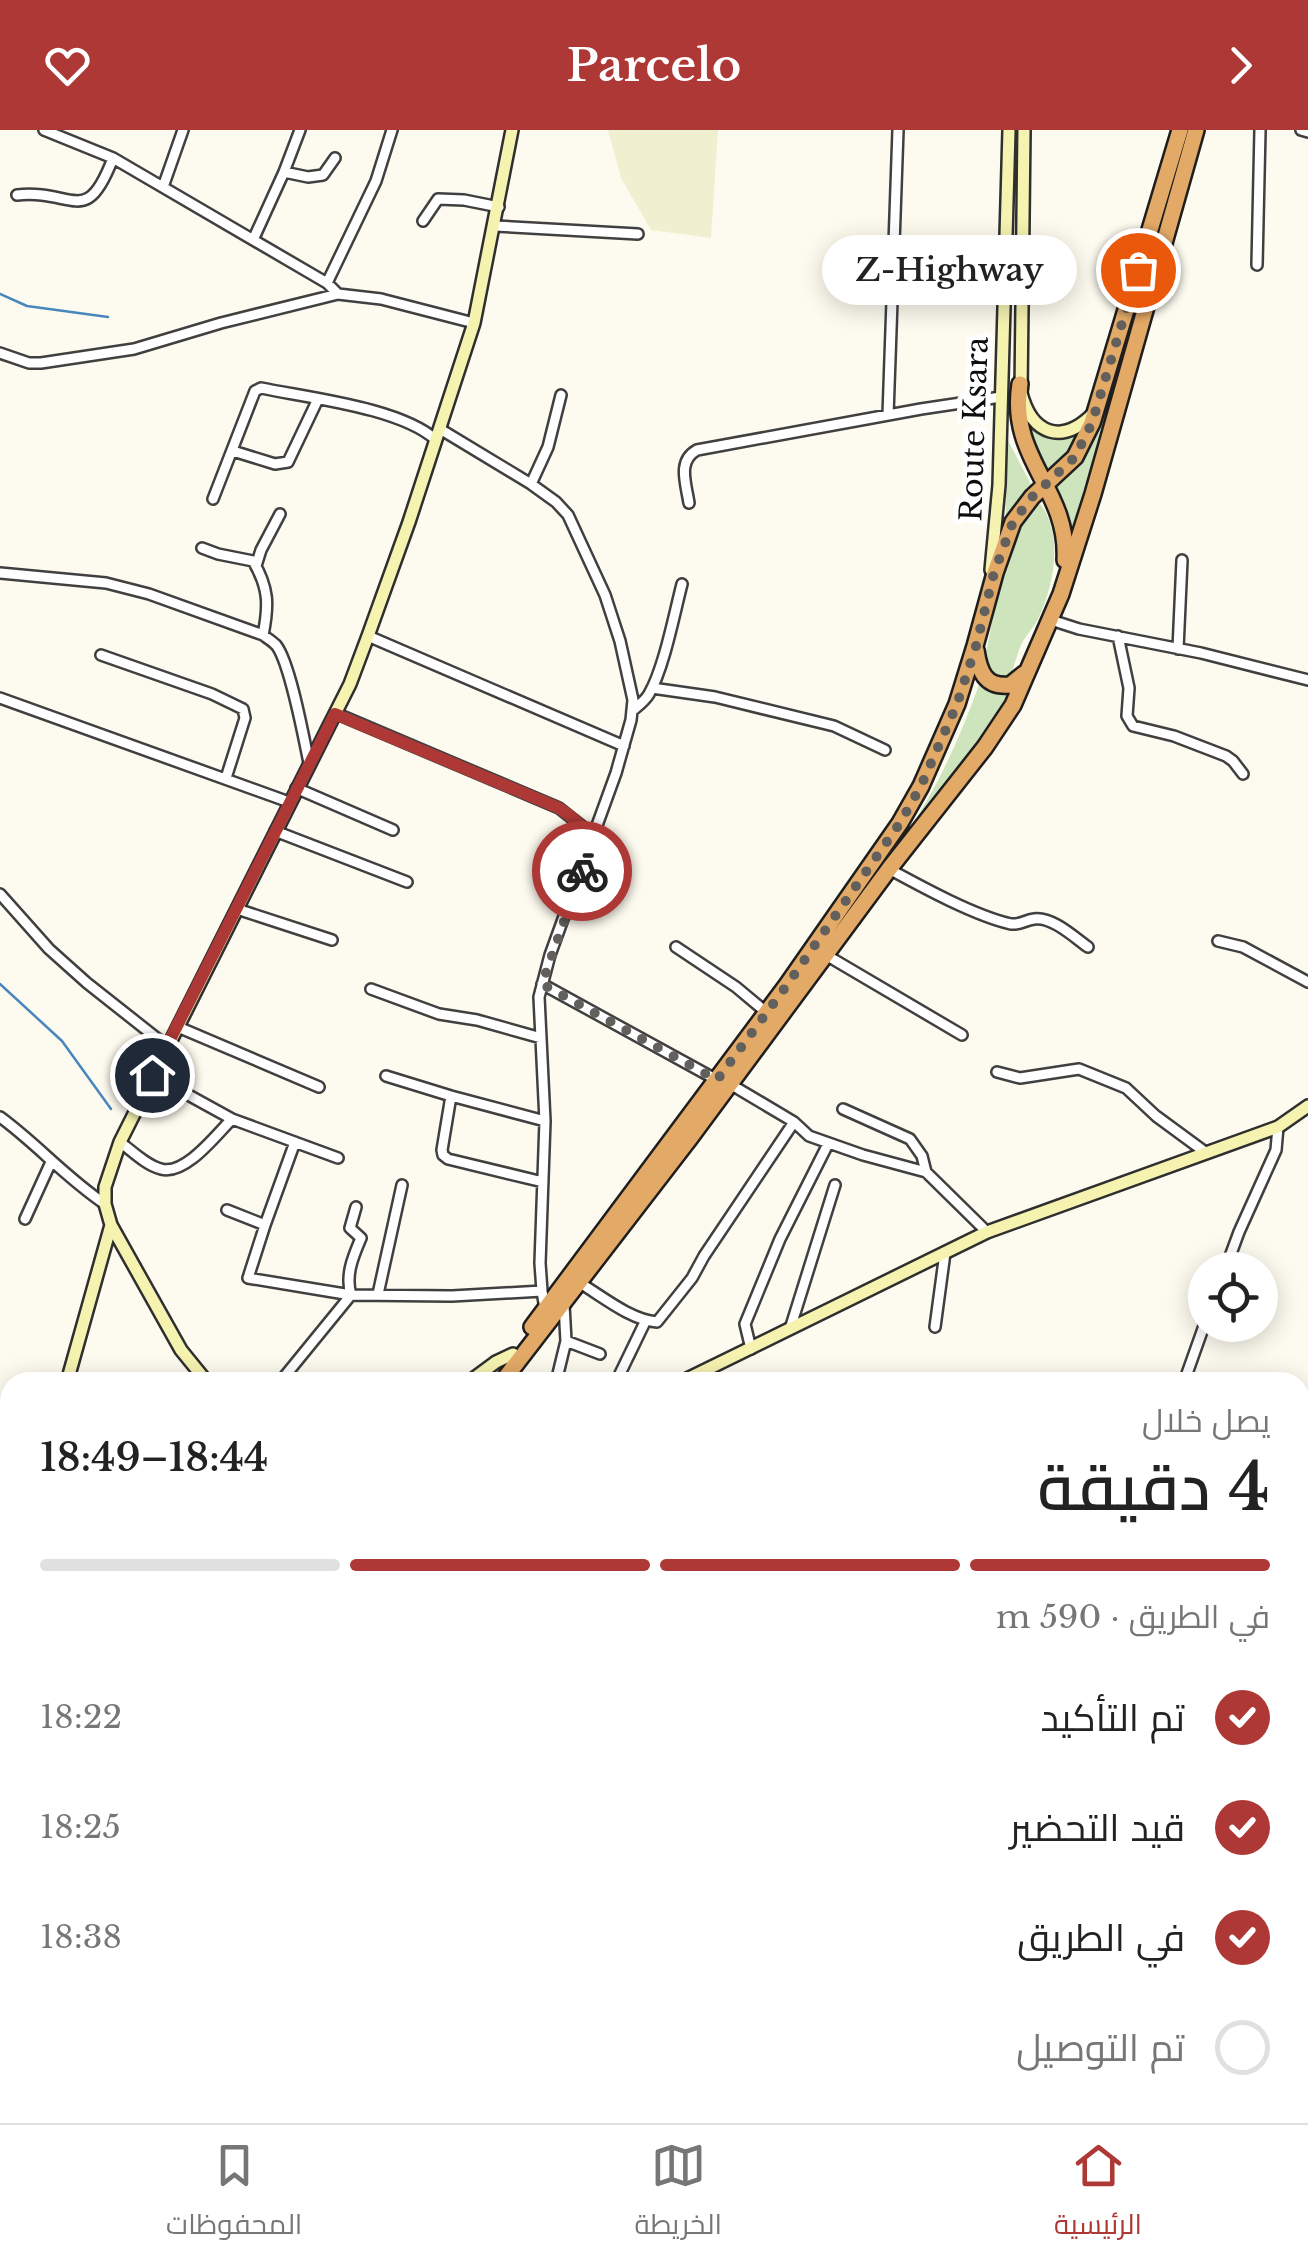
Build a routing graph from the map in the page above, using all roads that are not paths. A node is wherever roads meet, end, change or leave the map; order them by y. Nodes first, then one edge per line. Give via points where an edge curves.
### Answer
1 (44, 130) edge
2 (182, 130) edge
3 (300, 130) edge
4 (392, 130) edge
5 (512, 130) edge
6 (898, 130) edge
7 (1009, 130) edge
8 (1024, 130) edge
9 (1180, 130) edge
10 (1196, 130) edge
11 (1260, 130) edge
12 (113, 158) junction
13 (335, 158) dead end
14 (284, 172) junction
15 (163, 186) junction
16 (18, 195) dead end
17 (498, 208) junction
18 (423, 220) dead end
19 (495, 226) junction
20 (638, 234) dead end
21 (253, 240) junction
22 (1257, 265) dead end
23 (327, 283) junction
24 (338, 294) junction
25 (474, 323) junction
26 (0, 353) edge
27 (1020, 384) junction
28 (562, 395) dead end
29 (1002, 398) junction
30 (318, 399) junction
31 (1099, 407) junction
32 (888, 415) junction
33 (438, 434) junction
34 (233, 451) junction
35 (531, 484) junction
36 (1045, 484) junction
37 (212, 499) dead end
38 (689, 502) dead end
39 (280, 514) dead end
40 (202, 548) dead end
41 (1182, 560) dead end
42 (256, 566) junction
43 (0, 573) edge
44 (682, 584) dead end
45 (1061, 594) junction
46 (984, 609) junction
47 (1050, 620) junction
48 (263, 635) junction
49 (368, 636) junction
50 (1118, 636) junction
51 (976, 646) junction
52 (1178, 649) junction
53 (101, 655) dead end
54 (1031, 666) junction
55 (1308, 680) edge
56 (652, 688) junction
57 (0, 698) edge
58 (632, 711) junction
59 (335, 714) junction
60 (624, 746) junction
61 (885, 750) dead end
62 (309, 763) junction
63 (1243, 774) dead end
64 (226, 778) junction
65 (296, 788) junction
66 (289, 802) junction
67 (393, 830) dead end
68 (275, 831) junction
69 (590, 849) junction
70 (889, 869) junction
71 (407, 882) dead end
72 (0, 894) edge
73 (236, 908) junction
74 (332, 940) dead end
75 (1218, 942) dead end
76 (676, 947) dead end
77 (1088, 947) dead end
78 (826, 955) junction
79 (1308, 982) edge
80 (542, 984) junction
81 (371, 989) dead end
82 (772, 1017) junction
83 (178, 1028) junction
84 (962, 1035) dead end
85 (541, 1038) junction
86 (168, 1047) junction
87 (997, 1072) dead end
88 (152, 1075) junction
89 (386, 1076) dead end
90 (724, 1082) junction
91 (319, 1088) dead end
92 (451, 1096) junction
93 (1308, 1106) edge
94 (843, 1109) dead end
95 (0, 1117) edge
96 (232, 1119) junction
97 (544, 1121) junction
98 (794, 1122) junction
99 (1278, 1128) junction
100 (120, 1142) junction
101 (295, 1142) junction
102 (828, 1144) junction
103 (1205, 1152) junction
104 (338, 1158) dead end
105 (51, 1162) junction
106 (926, 1172) junction
107 (542, 1182) junction
108 (402, 1185) dead end
109 (835, 1185) dead end
110 (104, 1204) junction
111 (356, 1206) dead end
112 (227, 1210) dead end
113 (26, 1219) dead end
114 (111, 1225) junction
115 (265, 1225) junction
116 (987, 1232) junction
117 (126, 1252) junction
118 (1231, 1252) edge
119 (945, 1253) junction
120 (102, 1261) junction
121 (580, 1283) junction
122 (542, 1291) junction
123 (378, 1294) junction
124 (350, 1295) junction
125 (555, 1309) junction
126 (646, 1320) junction
127 (935, 1327) dead end
128 (790, 1330) junction
129 (566, 1340) junction
130 (1198, 1342) edge
131 (750, 1349) junction
132 (513, 1354) junction
133 (600, 1354) dead end
134 (69, 1372) edge
135 (199, 1372) edge
136 (288, 1372) edge
137 (482, 1372) edge
138 (498, 1372) edge
139 (509, 1372) edge
140 (558, 1372) edge
141 (621, 1372) edge
142 (702, 1372) edge
143 (1188, 1372) edge

1 - 12 street
2 - 15 street
3 - 14 street
4 - 23 street via 376,181
5 - 17 street
6 - 32 street
7 - 29 street, Route Ksara
8 - 27 street, Route Ksara
9 - 31 highway
10 - 45 highway
11 - 22 street
12 - 15 street
12 - 16 street via 104,183 82,202
13 - 14 street via 323,176
14 - 21 street
15 - 21 street
17 - 18 street via 438,200
17 - 19 street
19 - 20 street
19 - 25 street
21 - 23 street
23 - 24 street
24 - 25 street
24 - 26 street via 134,350 48,363
25 - 33 street
27 - 31 street, Route Ksara via 1030,416 1047,431 1075,428
27 - 36 highway via 1020,428
28 - 35 street
29 - 32 street
29 - 46 street, Route Ksara via 998,510
30 - 33 street
30 - 34 street via 288,462
30 - 34 street via 255,391
31 - 36 highway via 1079,451
32 - 38 street via 698,450 685,464
33 - 35 street
33 - 49 street
34 - 37 street
35 - 58 street via 568,515 600,582 620,641
36 - 45 highway via 1065,535
36 - 46 highway via 1013,522
39 - 42 street
40 - 42 street
41 - 52 street
42 - 48 street via 265,581
43 - 48 street via 119,586
44 - 56 street
45 - 47 highway
46 - 51 highway
47 - 50 street
47 - 54 highway
48 - 62 street via 276,645 285,667
49 - 59 street
49 - 60 street
50 - 52 street
50 - 63 street via 1133,726 1226,756
51 - 54 highway via 982,674 997,685 1017,682
51 - 82 highway via 921,786
52 - 55 street
53 - 64 street via 242,709
54 - 70 highway via 985,747
56 - 58 street
56 - 61 street via 834,726
57 - 64 street
58 - 60 street
59 - 62 street
59 - 69 street via 559,808 583,827
60 - 69 street
62 - 65 street
64 - 66 street
65 - 66 street
65 - 67 street
66 - 68 street
68 - 71 street
68 - 73 street
69 - 80 street
70 - 77 street via 1008,923 1050,922
70 - 78 highway
72 - 86 street via 48,949
73 - 74 street
73 - 83 street
75 - 79 street via 1244,946
76 - 82 street
78 - 82 highway
78 - 84 street
80 - 85 street
80 - 90 street
81 - 85 street via 439,1014
82 - 90 highway
83 - 86 street
83 - 91 street
85 - 97 street
86 - 88 street
87 - 103 street via 1020,1078 1079,1069 1126,1088
88 - 96 street
88 - 100 street
89 - 92 street
90 - 98 street
90 - 121 highway
90 - 125 highway
92 - 97 street
92 - 107 street via 445,1157
93 - 99 street
94 - 106 street via 910,1139
95 - 105 street
96 - 100 street via 177,1169 161,1169
96 - 101 street
97 - 107 street
98 - 102 street
98 - 126 street via 692,1278 657,1322
99 - 103 street
99 - 118 street via 1276,1150
100 - 110 street
101 - 104 street
101 - 115 street
102 - 106 street
102 - 131 street via 745,1324
103 - 116 street
105 - 110 street
105 - 113 street
106 - 116 street
107 - 122 street
108 - 123 street
109 - 128 street
110 - 114 street
111 - 124 street via 350,1228 361,1238 351,1260
112 - 115 street
114 - 117 street
114 - 120 street
115 - 124 street via 248,1278
116 - 119 street
117 - 120 street
117 - 135 street
119 - 127 street
119 - 128 street
120 - 134 street
121 - 125 highway
121 - 126 street
122 - 123 street
122 - 125 street
123 - 124 street
124 - 136 street
125 - 129 street
125 - 132 highway
125 - 139 highway
126 - 141 street
128 - 131 street
129 - 133 street
129 - 140 street
130 - 143 street
131 - 142 street
132 - 137 street
132 - 138 highway

